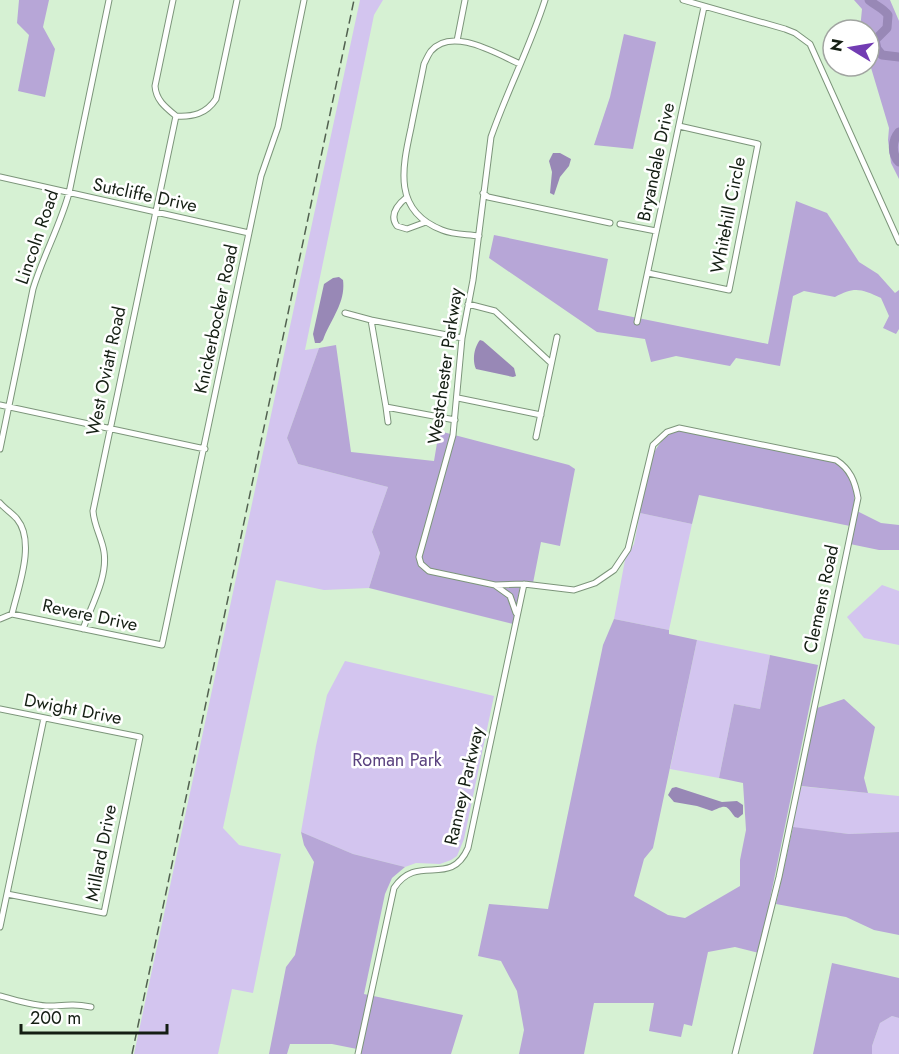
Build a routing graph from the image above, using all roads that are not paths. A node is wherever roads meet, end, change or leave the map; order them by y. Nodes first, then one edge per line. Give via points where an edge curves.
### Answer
1 (109, 0) edge
2 (172, 0) edge
3 (237, 0) edge
4 (304, 0) edge
5 (465, 0) edge
6 (545, 0) edge
7 (683, 0) edge
8 (704, 7) junction
9 (457, 41) junction
10 (520, 64) junction
11 (176, 116) junction
12 (679, 126) junction
13 (0, 177) edge
14 (69, 193) junction
15 (483, 194) junction
16 (407, 197) junction
17 (154, 212) junction
18 (426, 222) junction
19 (610, 223) dead end
20 (620, 224) dead end
21 (656, 231) junction
22 (249, 233) junction
23 (479, 236) junction
24 (899, 242) edge
25 (648, 273) junction
26 (468, 304) junction
27 (345, 313) dead end
28 (371, 320) junction
29 (637, 322) dead end
30 (557, 337) dead end
31 (462, 338) junction
32 (551, 363) junction
33 (458, 398) junction
34 (0, 405) edge
35 (386, 406) junction
36 (8, 407) junction
37 (541, 415) junction
38 (455, 420) junction
39 (388, 422) dead end
40 (109, 429) junction
41 (537, 437) dead end
42 (0, 449) edge
43 (205, 449) junction
44 (0, 503) edge
45 (622, 559) joint
46 (524, 584) junction
47 (495, 585) junction
48 (12, 614) junction
49 (517, 618) junction
50 (0, 619) edge
51 (83, 629) junction
52 (162, 645) joint
53 (0, 710) edge
54 (44, 718) junction
55 (140, 737) joint
56 (7, 894) junction
57 (0, 927) edge
58 (0, 996) edge
59 (91, 1007) dead end
60 (358, 1054) edge
61 (735, 1054) edge

1 - 14 street, Lincoln Road
2 - 11 street via 154,86 160,103
3 - 11 street via 216,99 201,113
4 - 22 street, Knickerbocker Road via 278,128 261,176
5 - 9 street
6 - 10 street, Westchester Parkway
7 - 8 street
8 - 12 street, Bryandale Drive
8 - 24 street via 785,29 810,44
9 - 10 street via 469,42
9 - 16 street via 438,45 424,64 403,163
10 - 15 street, Westchester Parkway via 491,136
11 - 17 street, West Oviatt Road
12 - 21 street, Bryandale Drive
12 - 25 street, Whitehill Circle via 758,144 729,290
13 - 14 street, Sutcliffe Drive
14 - 17 street, Sutcliffe Drive
14 - 36 street, Lincoln Road via 33,289
15 - 19 street
15 - 23 street, Westchester Parkway
16 - 18 street
16 - 18 street via 394,214 397,226 407,229
17 - 22 street, Sutcliffe Drive
17 - 40 street, West Oviatt Road
18 - 23 street via 443,231
20 - 21 street
21 - 25 street, Bryandale Drive
22 - 43 street, Knickerbocker Road
23 - 26 street, Westchester Parkway
25 - 29 street, Bryandale Drive
26 - 31 street, Westchester Parkway
26 - 32 street via 495,311
27 - 28 street
28 - 31 street
28 - 35 street
30 - 32 street
31 - 33 street, Westchester Parkway
32 - 37 street
33 - 37 street
33 - 38 street, Westchester Parkway
34 - 36 street
35 - 38 street
35 - 39 street
36 - 40 street
36 - 42 street, Lincoln Road
37 - 41 street
38 - 47 street, Westchester Parkway via 420,561 429,570
40 - 43 street
40 - 51 street, West Oviatt Road via 93,511 104,549 104,566
43 - 52 street, Knickerbocker Road
44 - 48 street via 17,518 27,541
45 - 46 street, Westchester Parkway via 604,578 585,587 563,590
45 - 61 street, Clemens Road via 632,538 653,445 673,429 687,428 836,460 855,480 858,498 778,877
46 - 47 street, Westchester Parkway
46 - 49 street, Ranney Parkway
47 - 49 street via 510,596
48 - 50 street
48 - 51 street, Revere Drive
49 - 60 street, Ranney Parkway via 468,848 454,865 442,870 416,870 394,888
51 - 52 street, Revere Drive
53 - 54 street, Dwight Drive
54 - 55 street, Dwight Drive
54 - 56 street
55 - 56 street, Millard Drive via 104,913
56 - 57 street
58 - 59 street via 42,1005 68,1003

